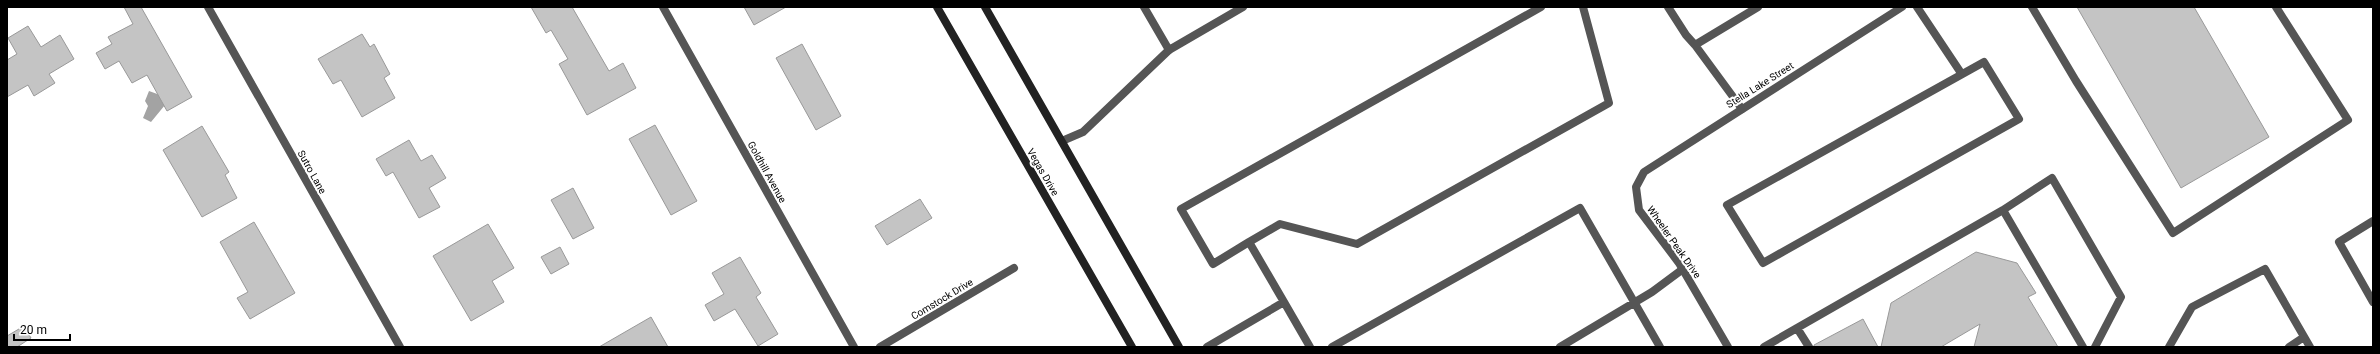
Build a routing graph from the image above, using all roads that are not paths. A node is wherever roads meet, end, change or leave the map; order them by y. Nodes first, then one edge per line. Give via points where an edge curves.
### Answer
1 (208, 7) edge
2 (663, 7) edge
3 (937, 7) edge
4 (985, 7) edge
5 (1144, 7) edge
6 (1243, 7) edge
7 (1541, 7) edge
8 (1583, 7) edge
9 (1668, 7) edge
10 (1758, 7) edge
11 (1902, 7) edge
12 (1917, 7) edge
13 (2032, 7) edge
14 (2276, 7) edge
15 (1695, 45) junction
16 (1169, 50) junction
17 (1961, 73) junction
18 (1742, 109) junction
19 (1062, 141) junction
20 (1636, 187) joint
21 (2003, 210) junction
22 (2373, 221) edge
23 (1250, 242) junction
24 (1014, 268) dead end
25 (1683, 269) junction
26 (1284, 302) junction
27 (2373, 302) edge
28 (1635, 303) junction
29 (1797, 328) junction
30 (2304, 337) junction
31 (400, 347) edge
32 (854, 347) edge
33 (880, 347) edge
34 (1132, 347) edge
35 (1179, 347) edge
36 (1207, 347) edge
37 (1310, 347) edge
38 (1332, 347) edge
39 (1560, 347) edge
40 (1660, 347) edge
41 (1728, 347) edge
42 (1764, 347) edge
43 (1808, 347) edge
44 (2083, 347) edge
45 (2095, 347) edge
46 (2169, 347) edge
47 (2289, 347) edge
48 (2310, 347) edge

1 - 31 street, Sutro Lane
2 - 32 street, Goldhill Avenue
3 - 34 main road, Vegas Drive
4 - 19 main road
5 - 16 street
6 - 16 street
7 - 23 street via 1182,209 1213,264
8 - 23 street via 1610,103 1357,244 1280,224
9 - 15 street
10 - 15 street
11 - 18 street, Stella Lake Street
12 - 17 street
13 - 14 street via 2173,233 2348,120
15 - 18 street
16 - 19 street via 1083,132
17 - 17 street via 1984,62 2019,119 1763,263 1727,205
18 - 20 street, Stella Lake Street via 1644,172
19 - 35 main road
20 - 25 street, Wheeler Peak Drive via 1639,210
21 - 29 street
21 - 44 street
21 - 45 street via 2052,178 2122,297
22 - 27 street via 2339,242
23 - 26 street
24 - 33 street, Comstock Drive
25 - 28 street
25 - 41 street, Wheeler Peak Drive
26 - 36 street
26 - 37 street
28 - 38 street via 1580,208
28 - 39 street
28 - 40 street
29 - 42 street
29 - 43 street
30 - 46 street via 2265,269 2192,307
30 - 47 street
30 - 48 street

